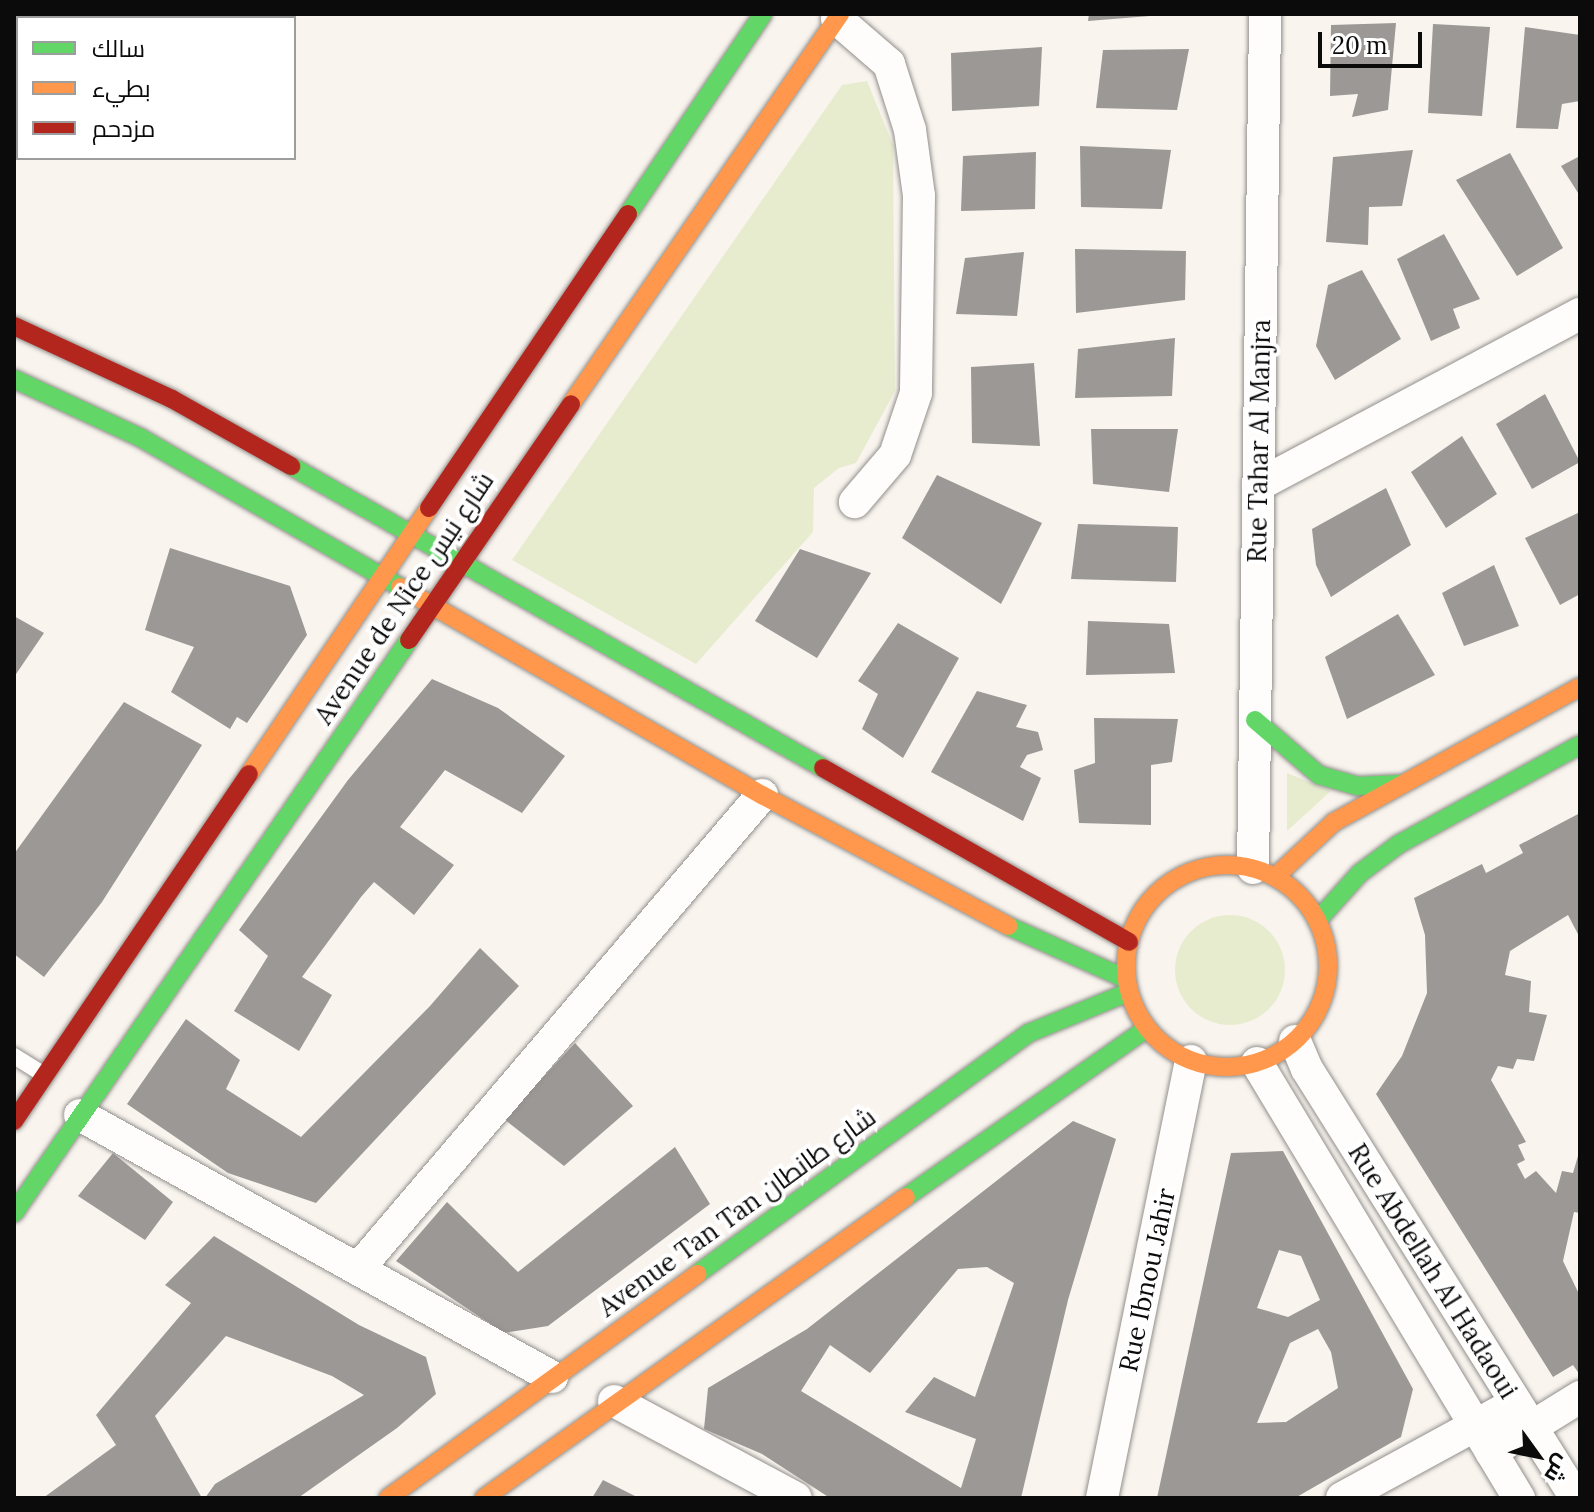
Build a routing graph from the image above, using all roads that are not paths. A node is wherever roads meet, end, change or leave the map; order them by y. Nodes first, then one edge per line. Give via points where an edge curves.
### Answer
1 (763, 14) edge
2 (1265, 14) edge
3 (839, 16) edge
4 (1580, 314) edge
5 (14, 326) edge
6 (14, 379) edge
7 (1258, 485) junction
8 (855, 502) dead end
9 (412, 538) junction
10 (458, 565) junction
11 (383, 580) junction
12 (429, 607) junction
13 (1580, 687) edge
14 (1255, 720) junction
15 (1577, 752) edge
16 (1399, 784) junction
17 (762, 795) junction
18 (1264, 873) junction
19 (1317, 921) junction
20 (1129, 942) junction
21 (1128, 986) junction
22 (1147, 1028) junction
23 (1295, 1041) junction
24 (14, 1056) edge
25 (1191, 1061) junction
26 (1257, 1063) junction
27 (45, 1075) junction
28 (80, 1115) junction
29 (14, 1121) edge
30 (14, 1213) edge
31 (358, 1269) junction
32 (552, 1377) junction
33 (1580, 1397) edge
34 (614, 1401) junction
35 (1524, 1415) junction
36 (1483, 1439) junction
37 (388, 1498) edge
38 (484, 1498) edge
39 (796, 1498) edge
40 (1102, 1498) edge
41 (1342, 1498) edge
42 (1519, 1498) edge
43 (1576, 1498) edge

1 - 9 main road, Avenue de Nice شارع نيس
2 - 7 street, Rue Tahar Al Manjra
3 - 8 street via 889,64 910,130 919,196 916,393 895,455
3 - 10 main road, Avenue de Nice شارع نيس
4 - 7 street
5 - 9 main road via 172,399
6 - 11 main road via 141,438
7 - 14 street, Rue Tahar Al Manjra
9 - 10 main road
9 - 11 main road, Avenue de Nice شارع نيس
10 - 12 main road, Avenue de Nice شارع نيس
10 - 20 main road
11 - 12 main road
11 - 27 main road, Avenue de Nice شارع نيس
12 - 17 main road
12 - 28 main road, Avenue de Nice شارع نيس
13 - 16 main road
14 - 16 main road via 1319,775 1357,786
14 - 18 street, Rue Tahar Al Manjra
15 - 19 main road via 1399,844 1360,873
16 - 18 main road via 1317,833
17 - 21 main road
17 - 31 street
18 - 19 main road via 1292,889
18 - 20 main road via 1213,866 1175,879 1145,906
19 - 23 main road via 1328,963 1326,985 1320,1005
20 - 21 main road
21 - 22 main road
21 - 32 main road, Avenue Tan Tan شارع طانطان via 1029,1033
22 - 25 main road
22 - 34 main road
23 - 26 main road
23 - 35 street, Rue Abdellah Al Hadaoui via 1307,1069
24 - 27 lane
25 - 26 main road via 1224,1067
25 - 40 street, Rue Ibnou Jahir
26 - 36 street, Rue Abdellah Al Hadaoui
27 - 29 main road, Avenue de Nice شارع نيس
28 - 30 main road, Avenue de Nice شارع نيس
28 - 31 street
31 - 32 street
32 - 37 main road, Avenue Tan Tan شارع طانطان
33 - 35 street
34 - 38 main road
34 - 39 street
35 - 36 street
35 - 43 street, Rue Abdellah Al Hadaoui
36 - 41 street
36 - 42 street, Rue Abdellah Al Hadaoui

